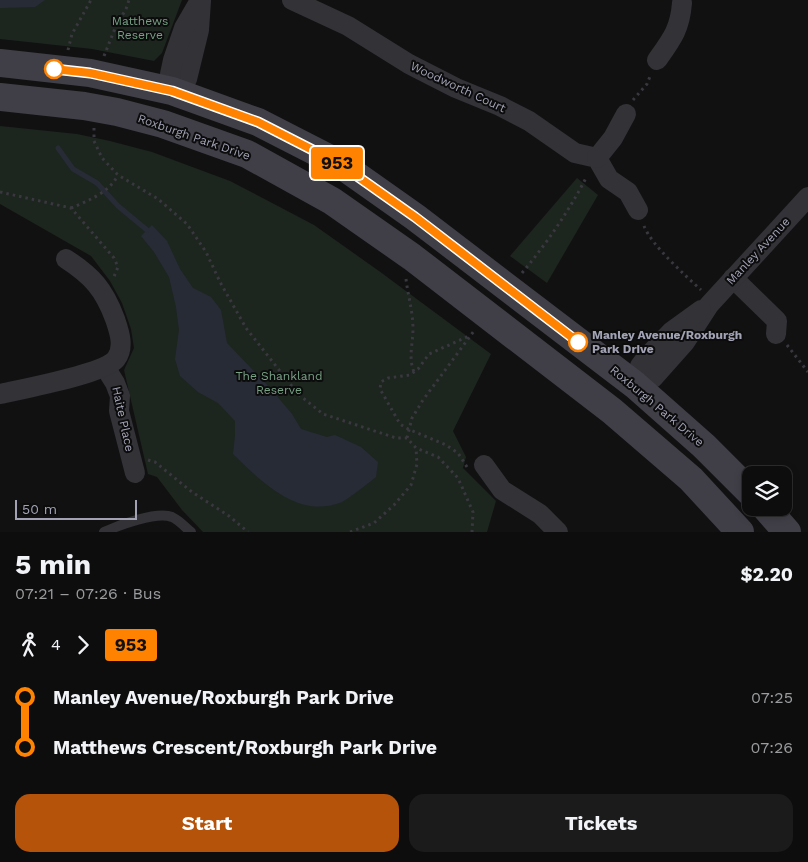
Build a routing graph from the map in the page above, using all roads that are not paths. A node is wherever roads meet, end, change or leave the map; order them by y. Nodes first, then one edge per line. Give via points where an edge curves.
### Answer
1 (201, 0) edge
2 (292, 0) edge
3 (683, 1) edge
4 (657, 60) road end
5 (0, 63) edge
6 (175, 86) junction
7 (0, 96) edge
8 (626, 114) road end
9 (163, 124) junction
10 (597, 158) junction
11 (808, 197) edge
12 (638, 210) road end
13 (66, 258) dead end
14 (733, 278) junction
15 (776, 334) road end
16 (106, 367) junction
17 (639, 380) junction
18 (0, 394) edge
19 (612, 411) junction
20 (484, 465) road end
21 (134, 468) road end
22 (742, 484) edge
23 (773, 516) edge
24 (104, 532) edge
25 (191, 532) edge
26 (558, 532) edge
27 (740, 532) edge
28 (788, 532) edge

1 - 6 street via 184,28
2 - 10 street, Woodworth Court via 348,26 448,84 529,121 575,153
3 - 4 street via 681,21
5 - 6 street, Roxburgh Park Drive via 86,66 123,79
6 - 9 street
6 - 17 street, Roxburgh Park Drive via 258,122 340,164 524,301
7 - 9 street, Roxburgh Park Drive
8 - 10 street
9 - 19 street, Roxburgh Park Drive via 247,154 332,201 418,262
10 - 12 street via 610,179 628,192
11 - 14 street, Manley Avenue
13 - 16 street via 101,288 113,314 121,346 116,359
14 - 15 street via 777,321
14 - 17 street, Manley Avenue via 711,303 685,342
16 - 18 street
16 - 21 street, Haite Place via 120,396 119,411
17 - 19 street, Manley Avenue
17 - 22 street, Roxburgh Park Drive
19 - 27 street, Roxburgh Park Drive via 691,479
20 - 26 street via 502,490 540,514
23 - 28 street
24 - 25 lane via 158,516 173,517

